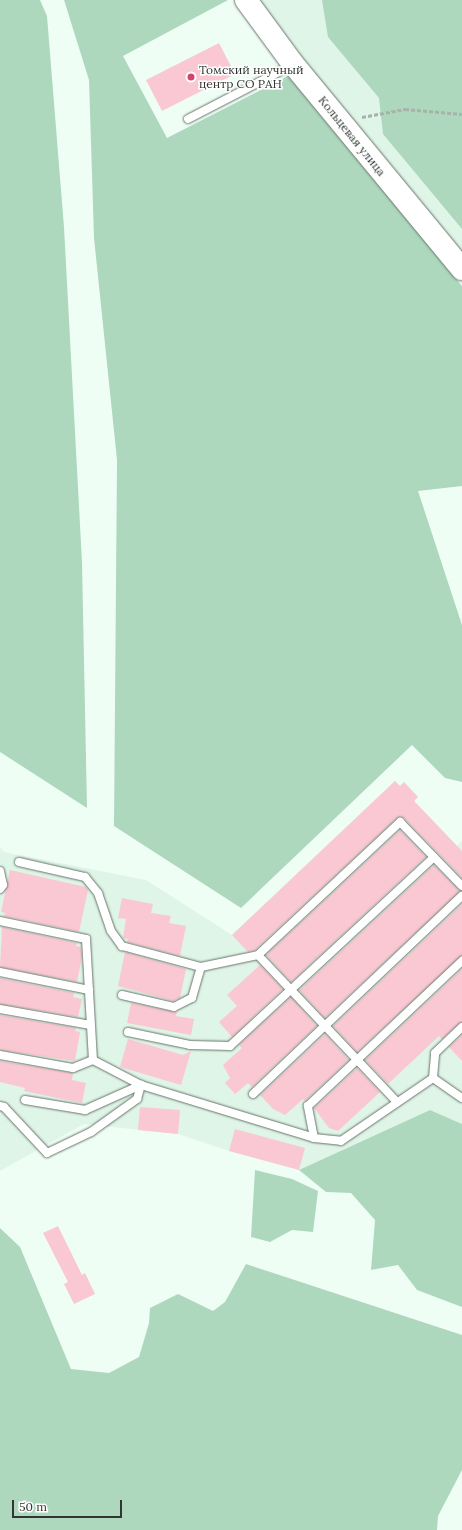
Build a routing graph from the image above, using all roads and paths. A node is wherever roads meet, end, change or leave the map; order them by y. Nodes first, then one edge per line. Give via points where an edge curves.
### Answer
1 (246, 0) edge
2 (294, 64) junction
3 (462, 114) edge
4 (362, 117) dead end
5 (188, 119) dead end
6 (462, 269) edge
7 (434, 857) junction
8 (19, 862) dead end
9 (0, 871) edge
10 (462, 886) edge
11 (0, 889) edge
12 (462, 896) edge
13 (0, 921) edge
14 (258, 955) junction
15 (462, 961) edge
16 (201, 966) junction
17 (0, 972) edge
18 (89, 990) junction
19 (292, 990) junction
20 (122, 995) dead end
21 (0, 1009) edge
22 (91, 1025) junction
23 (325, 1026) junction
24 (462, 1027) edge
25 (128, 1032) dead end
26 (0, 1056) edge
27 (92, 1060) junction
28 (358, 1061) junction
29 (433, 1078) junction
30 (141, 1085) junction
31 (253, 1094) dead end
32 (462, 1098) edge
33 (25, 1100) dead end
34 (397, 1102) junction
35 (0, 1106) edge
36 (314, 1138) junction

1 - 2 street, Кольцевая улица
2 - 5 lane
2 - 6 street, Кольцевая улица
3 - 4 path via 405,109
7 - 10 lane
7 - 14 lane via 400,822
7 - 19 lane
8 - 16 lane via 86,877 98,893 111,931 122,946
9 - 11 lane via 3,885
12 - 23 lane
13 - 18 lane via 86,939
14 - 16 lane
14 - 19 lane
15 - 28 lane
16 - 20 lane via 192,998 174,1007
17 - 18 lane
18 - 22 lane
19 - 23 lane
19 - 25 lane via 230,1046 190,1045
21 - 22 lane
22 - 27 lane
23 - 28 lane
23 - 31 lane
24 - 29 lane via 435,1053
26 - 27 lane via 73,1068
27 - 30 lane
28 - 34 lane
28 - 36 lane via 308,1106
29 - 32 lane
29 - 34 lane
30 - 33 lane via 85,1110
30 - 35 lane via 137,1099 91,1132 48,1153 4,1107
30 - 36 lane
34 - 36 lane via 341,1141

